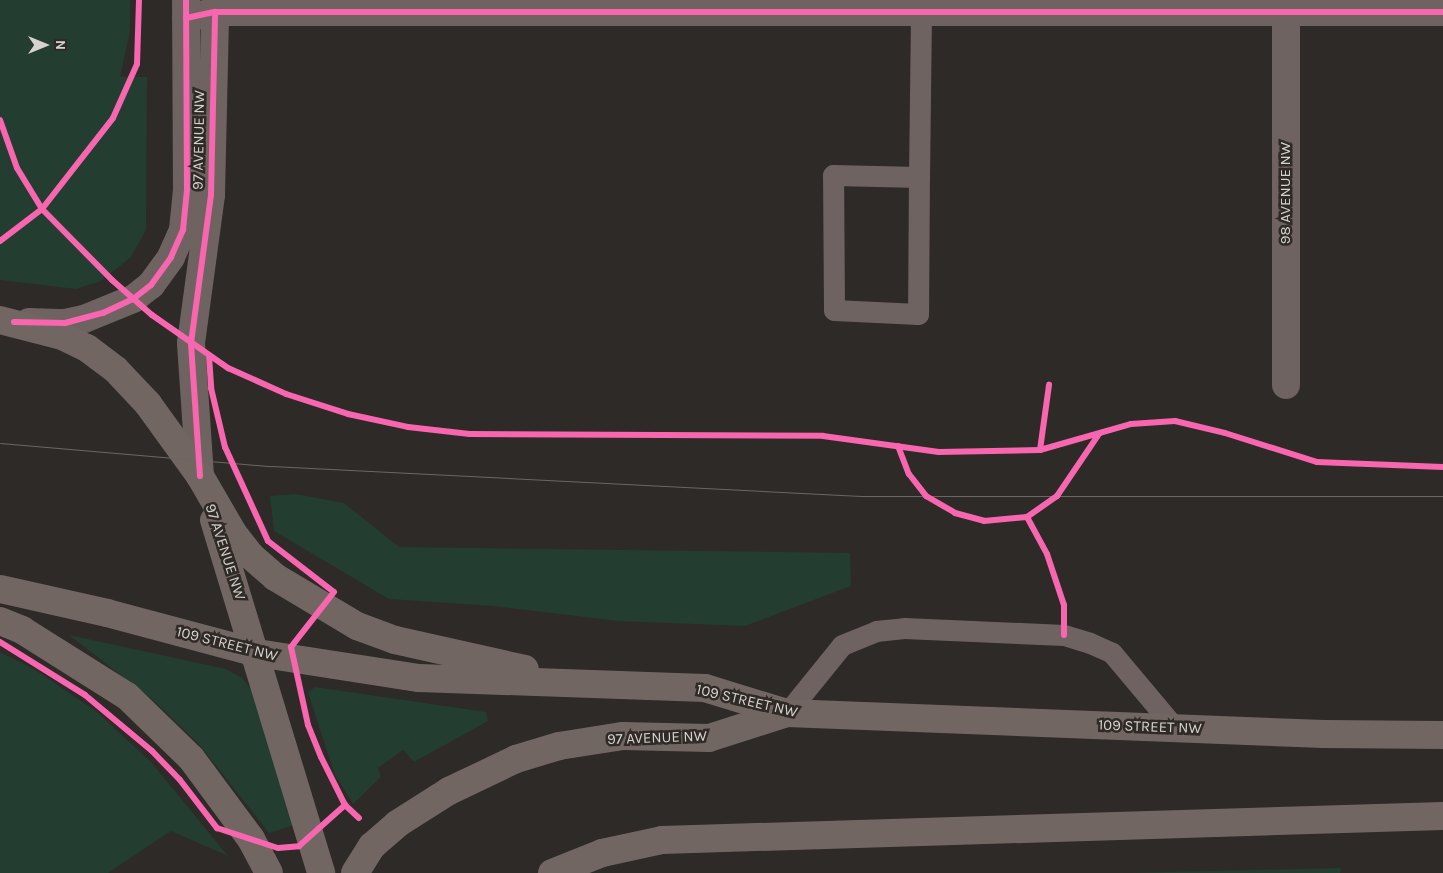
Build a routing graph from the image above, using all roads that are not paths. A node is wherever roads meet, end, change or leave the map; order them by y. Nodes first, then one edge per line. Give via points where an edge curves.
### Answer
1 (1286, 6) edge
2 (186, 9) edge
3 (215, 12) junction
4 (921, 12) junction
5 (1443, 12) edge
6 (919, 177) junction
7 (7, 321) edge
8 (1286, 385) dead end
9 (200, 476) junction
10 (0, 589) edge
11 (0, 621) edge
12 (257, 653) junction
13 (590, 683) junction
14 (787, 713) junction
15 (1175, 728) junction
16 (1443, 735) edge
17 (1443, 816) edge
18 (269, 873) edge
19 (321, 873) edge
20 (355, 873) edge
21 (552, 873) edge

1 - 4 street
1 - 5 street
1 - 8 street, 98 AVENUE NW
2 - 3 street
2 - 7 street, 97 AVENUE NW via 187,190 183,230 171,257 151,285 133,299 103,313 65,323
3 - 4 street
3 - 9 street, 97 AVENUE NW via 211,195 191,343
4 - 6 lane
6 - 6 lane via 833,175 834,310 918,314
7 - 9 main road via 62,336 87,348 116,370 148,404
9 - 12 main road, 97 AVENUE NW
9 - 13 main road via 250,556 275,577 357,626 395,640
10 - 12 main road, 109 STREET NW via 107,613
11 - 18 main road via 22,630 127,696 191,758 251,840
12 - 13 main road, 109 STREET NW via 419,678
12 - 19 main road, 97 AVENUE NW
13 - 14 main road, 109 STREET NW via 705,688
14 - 15 main road, 109 STREET NW
14 - 15 lane via 842,645 876,630 914,629 1064,635 1090,643 1112,653
14 - 20 main road, 97 AVENUE NW via 710,738 623,736 558,746 516,760 449,791 397,824 372,846
15 - 16 main road, 109 STREET NW
17 - 21 main road via 662,840 602,854

